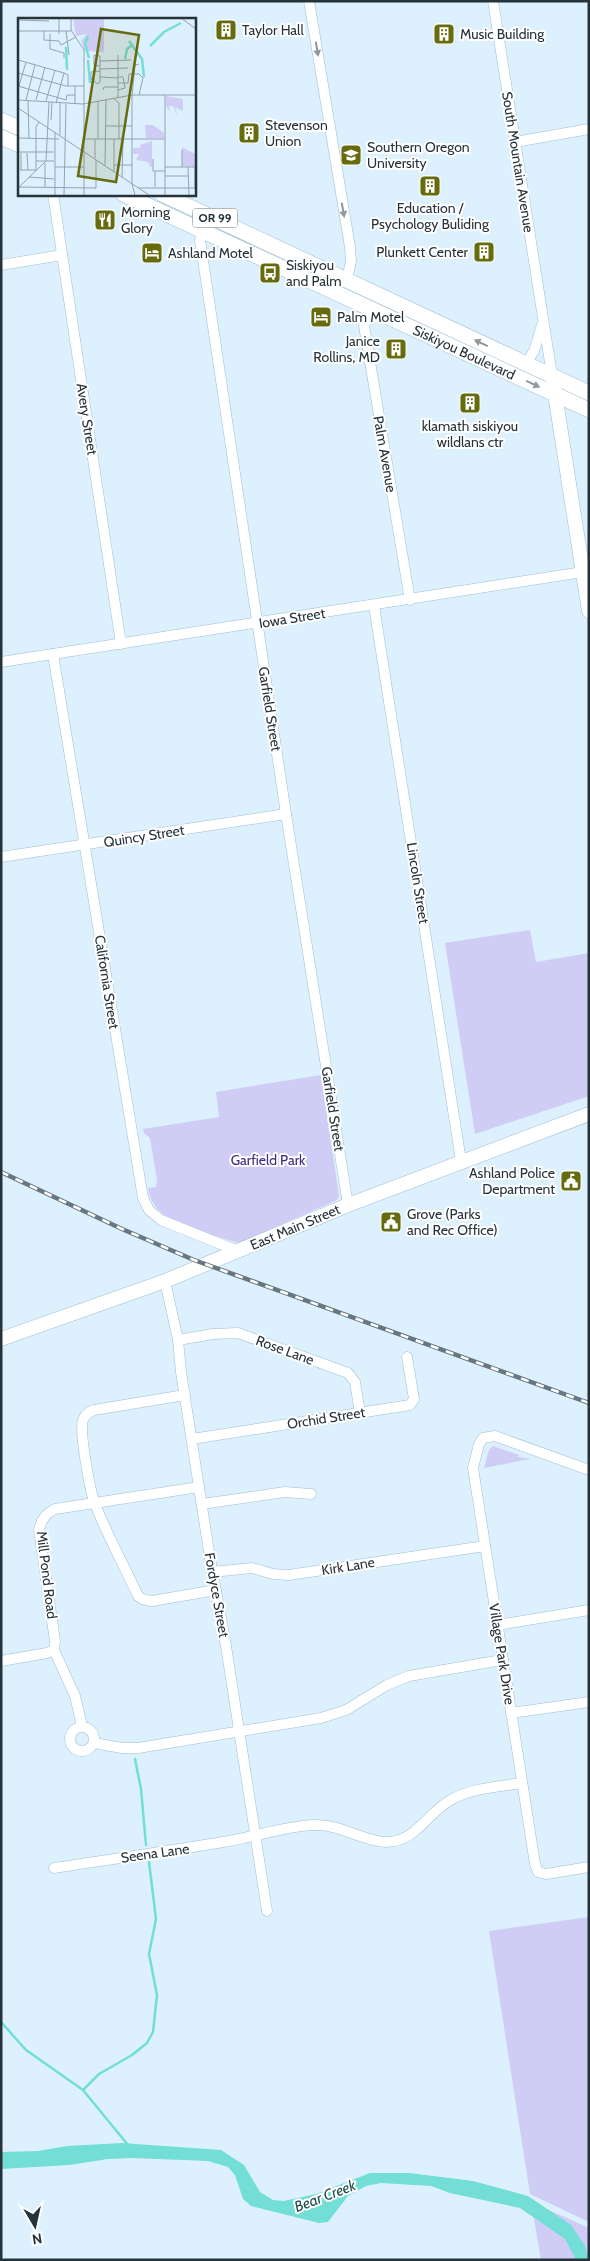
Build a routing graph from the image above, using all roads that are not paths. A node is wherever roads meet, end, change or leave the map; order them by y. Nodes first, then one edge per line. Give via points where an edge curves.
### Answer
1 (309, 1) edge
2 (493, 1) edge
3 (1, 120) edge
4 (18, 128) edge
5 (589, 129) edge
6 (1, 137) edge
7 (515, 142) junction
8 (18, 145) edge
9 (53, 195) edge
10 (125, 195) edge
11 (164, 195) edge
12 (208, 215) junction
13 (202, 230) junction
14 (62, 255) junction
15 (1, 264) edge
16 (347, 278) junction
17 (369, 308) junction
18 (543, 322) junction
19 (526, 363) junction
20 (552, 375) junction
21 (589, 393) edge
22 (555, 394) junction
23 (589, 410) edge
24 (583, 572) junction
25 (410, 600) junction
26 (374, 606) junction
27 (589, 611) edge
28 (257, 624) junction
29 (122, 644) junction
30 (53, 654) junction
31 (1, 662) edge
32 (286, 814) junction
33 (84, 845) junction
34 (1, 857) edge
35 (589, 1114) edge
36 (461, 1161) junction
37 (348, 1205) junction
38 (238, 1251) junction
39 (165, 1281) junction
40 (1, 1339) edge
41 (178, 1340) junction
42 (407, 1357) dead end
43 (185, 1395) junction
44 (360, 1413) junction
45 (192, 1439) junction
46 (589, 1470) edge
47 (199, 1486) junction
48 (311, 1494) dead end
49 (95, 1503) junction
50 (202, 1504) junction
51 (485, 1546) junction
52 (212, 1572) junction
53 (216, 1590) junction
54 (589, 1610) edge
55 (497, 1625) junction
56 (54, 1650) junction
57 (502, 1660) junction
58 (1, 1661) edge
59 (589, 1702) edge
60 (511, 1713) junction
61 (82, 1726) junction
62 (239, 1731) junction
63 (94, 1743) junction
64 (522, 1783) junction
65 (255, 1834) junction
66 (589, 1867) edge
67 (54, 1868) dead end
68 (267, 1911) dead end

1 -> 16 street via 350,248
2 - 7 street, South Mountain Avenue
3 - 4 main road
5 - 7 street
6 - 8 main road
7 - 18 street, South Mountain Avenue
9 - 14 street, Avery Street
10 - 13 main road, Siskiyou Boulevard / OR 99
11 - 12 main road, Siskiyou Boulevard / OR 99
12 - 13 street, Garfield Street
12 - 16 main road, Siskiyou Boulevard / OR 99
13 - 17 main road, Siskiyou Boulevard / OR 99
13 - 28 street, Garfield Street via 200,240
14 - 15 street
14 - 29 street, Avery Street
19 -> 16 main road, Siskiyou Boulevard / OR 99
17 -> 22 main road, Siskiyou Boulevard / OR 99
17 - 25 street, Palm Avenue via 364,326
18 - 19 street, South Mountain Avenue via 534,351
18 - 20 street, South Mountain Avenue
19 - 20 main road, Siskiyou Boulevard / OR 99
20 - 21 main road, Siskiyou Boulevard / OR 99
20 - 22 street, South Mountain Avenue
22 - 23 main road, Siskiyou Boulevard / OR 99
22 - 24 street, South Mountain Avenue
24 - 25 street, Iowa Street
24 - 27 street, South Mountain Avenue
25 - 26 street, Iowa Street
26 - 28 street, Iowa Street
26 - 36 street, Lincoln Street
28 - 29 street, Iowa Street
28 - 32 street, Garfield Street
29 - 30 street, Iowa Street
30 - 31 street, Iowa Street
30 - 33 street, California Street
32 - 33 street, Quincy Street
32 - 37 street, Garfield Street
33 - 34 street, Quincy Street
33 - 38 street, California Street via 142,1198 149,1210 161,1220
35 - 36 street, East Main Street
36 - 37 street, East Main Street
37 - 38 street, East Main Street
38 - 39 street, East Main Street
39 - 40 street, East Main Street
39 - 41 street, Fordyce Street
41 - 43 street, Fordyce Street
41 - 44 street, Rose Lane via 238,1333 348,1373 354,1382
42 - 44 street, Orchid Street via 414,1399 412,1404
43 - 45 street, Fordyce Street
43 - 49 street via 86,1414 82,1430
44 - 45 street, Orchid Street
45 - 47 street, Fordyce Street
46 - 51 street, Village Park Drive via 495,1436 483,1438 473,1468
47 - 49 street, Mill Pond Road
47 - 50 street, Fordyce Street
48 - 50 street via 285,1492
49 - 53 street via 142,1599 152,1601
49 - 56 street, Mill Pond Road via 55,1509 48,1512 40,1524
50 - 52 street, Fordyce Street
51 - 52 street, Kirk Lane via 289,1575 252,1568
51 - 55 street, Village Park Drive
52 - 53 street, Fordyce Street
53 - 62 street, Fordyce Street
54 - 55 street
55 - 57 street, Village Park Drive
56 - 58 street
56 - 61 street via 74,1696
57 - 60 street, Village Park Drive
57 - 62 street via 409,1676 334,1715
59 - 60 street
60 - 64 street, Village Park Drive
61 - 63 street via 92,1732
61 - 63 street via 71,1733 72,1746 84,1751
62 - 63 street via 138,1748
62 - 65 street, Fordyce Street
64 - 65 street, Seena Lane via 459,1796 435,1811 414,1833 394,1842 381,1842 323,1825
64 - 66 street, Village Park Drive via 538,1872 546,1874
65 - 67 street, Seena Lane via 243,1839
65 - 68 street, Fordyce Street

